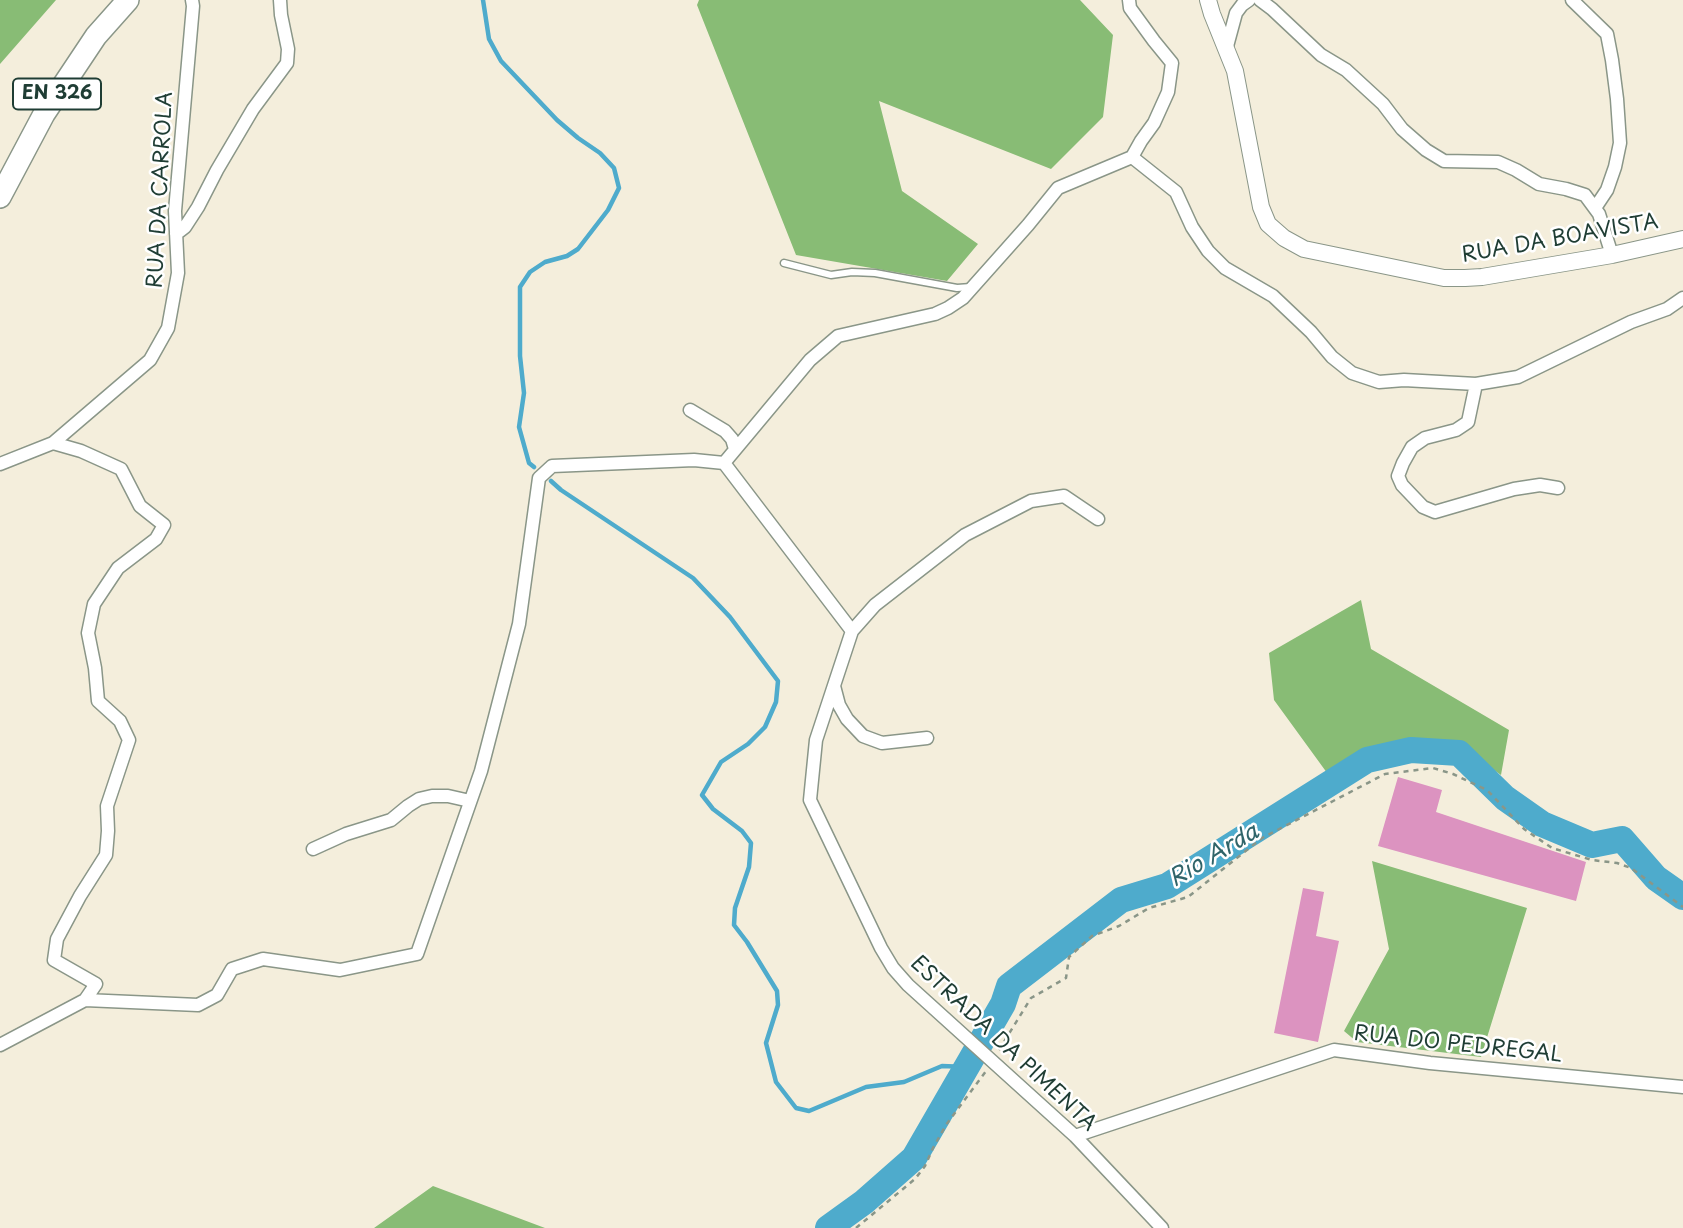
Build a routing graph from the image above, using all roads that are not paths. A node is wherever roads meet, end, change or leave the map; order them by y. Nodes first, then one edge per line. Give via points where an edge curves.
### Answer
1 (128, 0) edge
2 (192, 0) edge
3 (279, 0) edge
4 (1129, 0) edge
5 (1208, 0) edge
6 (1249, 0) edge
7 (1260, 0) edge
8 (1572, 0) edge
9 (1226, 50) junction
10 (1132, 157) junction
11 (0, 197) edge
12 (1595, 208) junction
13 (176, 234) junction
14 (1683, 239) edge
15 (1612, 255) junction
16 (784, 263) dead end
17 (973, 287) junction
18 (1683, 298) edge
19 (1476, 384) junction
20 (690, 410) dead end
21 (53, 443) junction
22 (735, 449) junction
23 (724, 463) junction
24 (0, 464) edge
25 (1558, 488) dead end
26 (1098, 519) dead end
27 (852, 631) junction
28 (834, 686) junction
29 (927, 738) dead end
30 (470, 802) junction
31 (313, 849) dead end
32 (85, 1000) junction
33 (0, 1045) edge
34 (1683, 1087) edge
35 (1075, 1136) junction
36 (1162, 1228) edge

1 - 11 main road, EN 326 via 96,36 44,114
2 - 13 street, RUA DA CARROLA
3 - 13 street via 287,63 253,109 198,207
4 - 10 street via 1130,8 1172,63 1168,92
5 - 9 street, RUA DA BOAVISTA
6 - 9 street via 1236,13
7 - 12 street via 1321,55 1346,70 1426,150 1444,161 1498,162 1539,184 1585,195
8 - 12 street via 1607,34 1615,86 1620,143 1607,190
9 - 15 street, RUA DA BOAVISTA via 1235,71 1261,208 1269,225 1304,250 1444,278 1482,277
10 - 17 street via 1058,188
10 - 19 street via 1176,192 1192,227 1225,268 1273,296 1352,373 1379,382
12 - 15 street
13 - 21 street, RUA DA CARROLA via 178,274 168,328 150,360
14 - 15 street, RUA DA BOAVISTA
16 - 17 lane via 831,275 875,273
17 - 22 street via 935,314 838,336 810,360
18 - 19 street via 1518,377
19 - 25 street via 1468,422 1412,447 1398,476 1402,485 1423,507 1435,512 1514,489
20 - 22 street via 725,430
21 - 24 street, RUA DA CARROLA
21 - 32 street via 121,469 139,506 164,525 156,539 117,568 94,604 88,633 98,701 120,720 129,740 107,806 106,855 57,939 54,960 96,984
22 - 23 street
23 - 27 street
23 - 30 street via 694,460 552,466 539,478 519,624
26 - 27 street via 1064,496 1031,501 965,535 875,605
27 - 28 street, ESTRADA DA PIMENTA
28 - 29 street via 847,719 863,736 882,743
28 - 35 street, ESTRADA DA PIMENTA via 816,740 810,800 881,948 908,985
30 - 31 street via 448,796 419,799 391,820
30 - 32 street via 417,954 340,970 263,959 232,969 217,995 198,1005
32 - 33 street
34 - 35 street, RUA DO PEDREGAL via 1334,1050
35 - 36 street, ESTRADA DA PIMENTA

